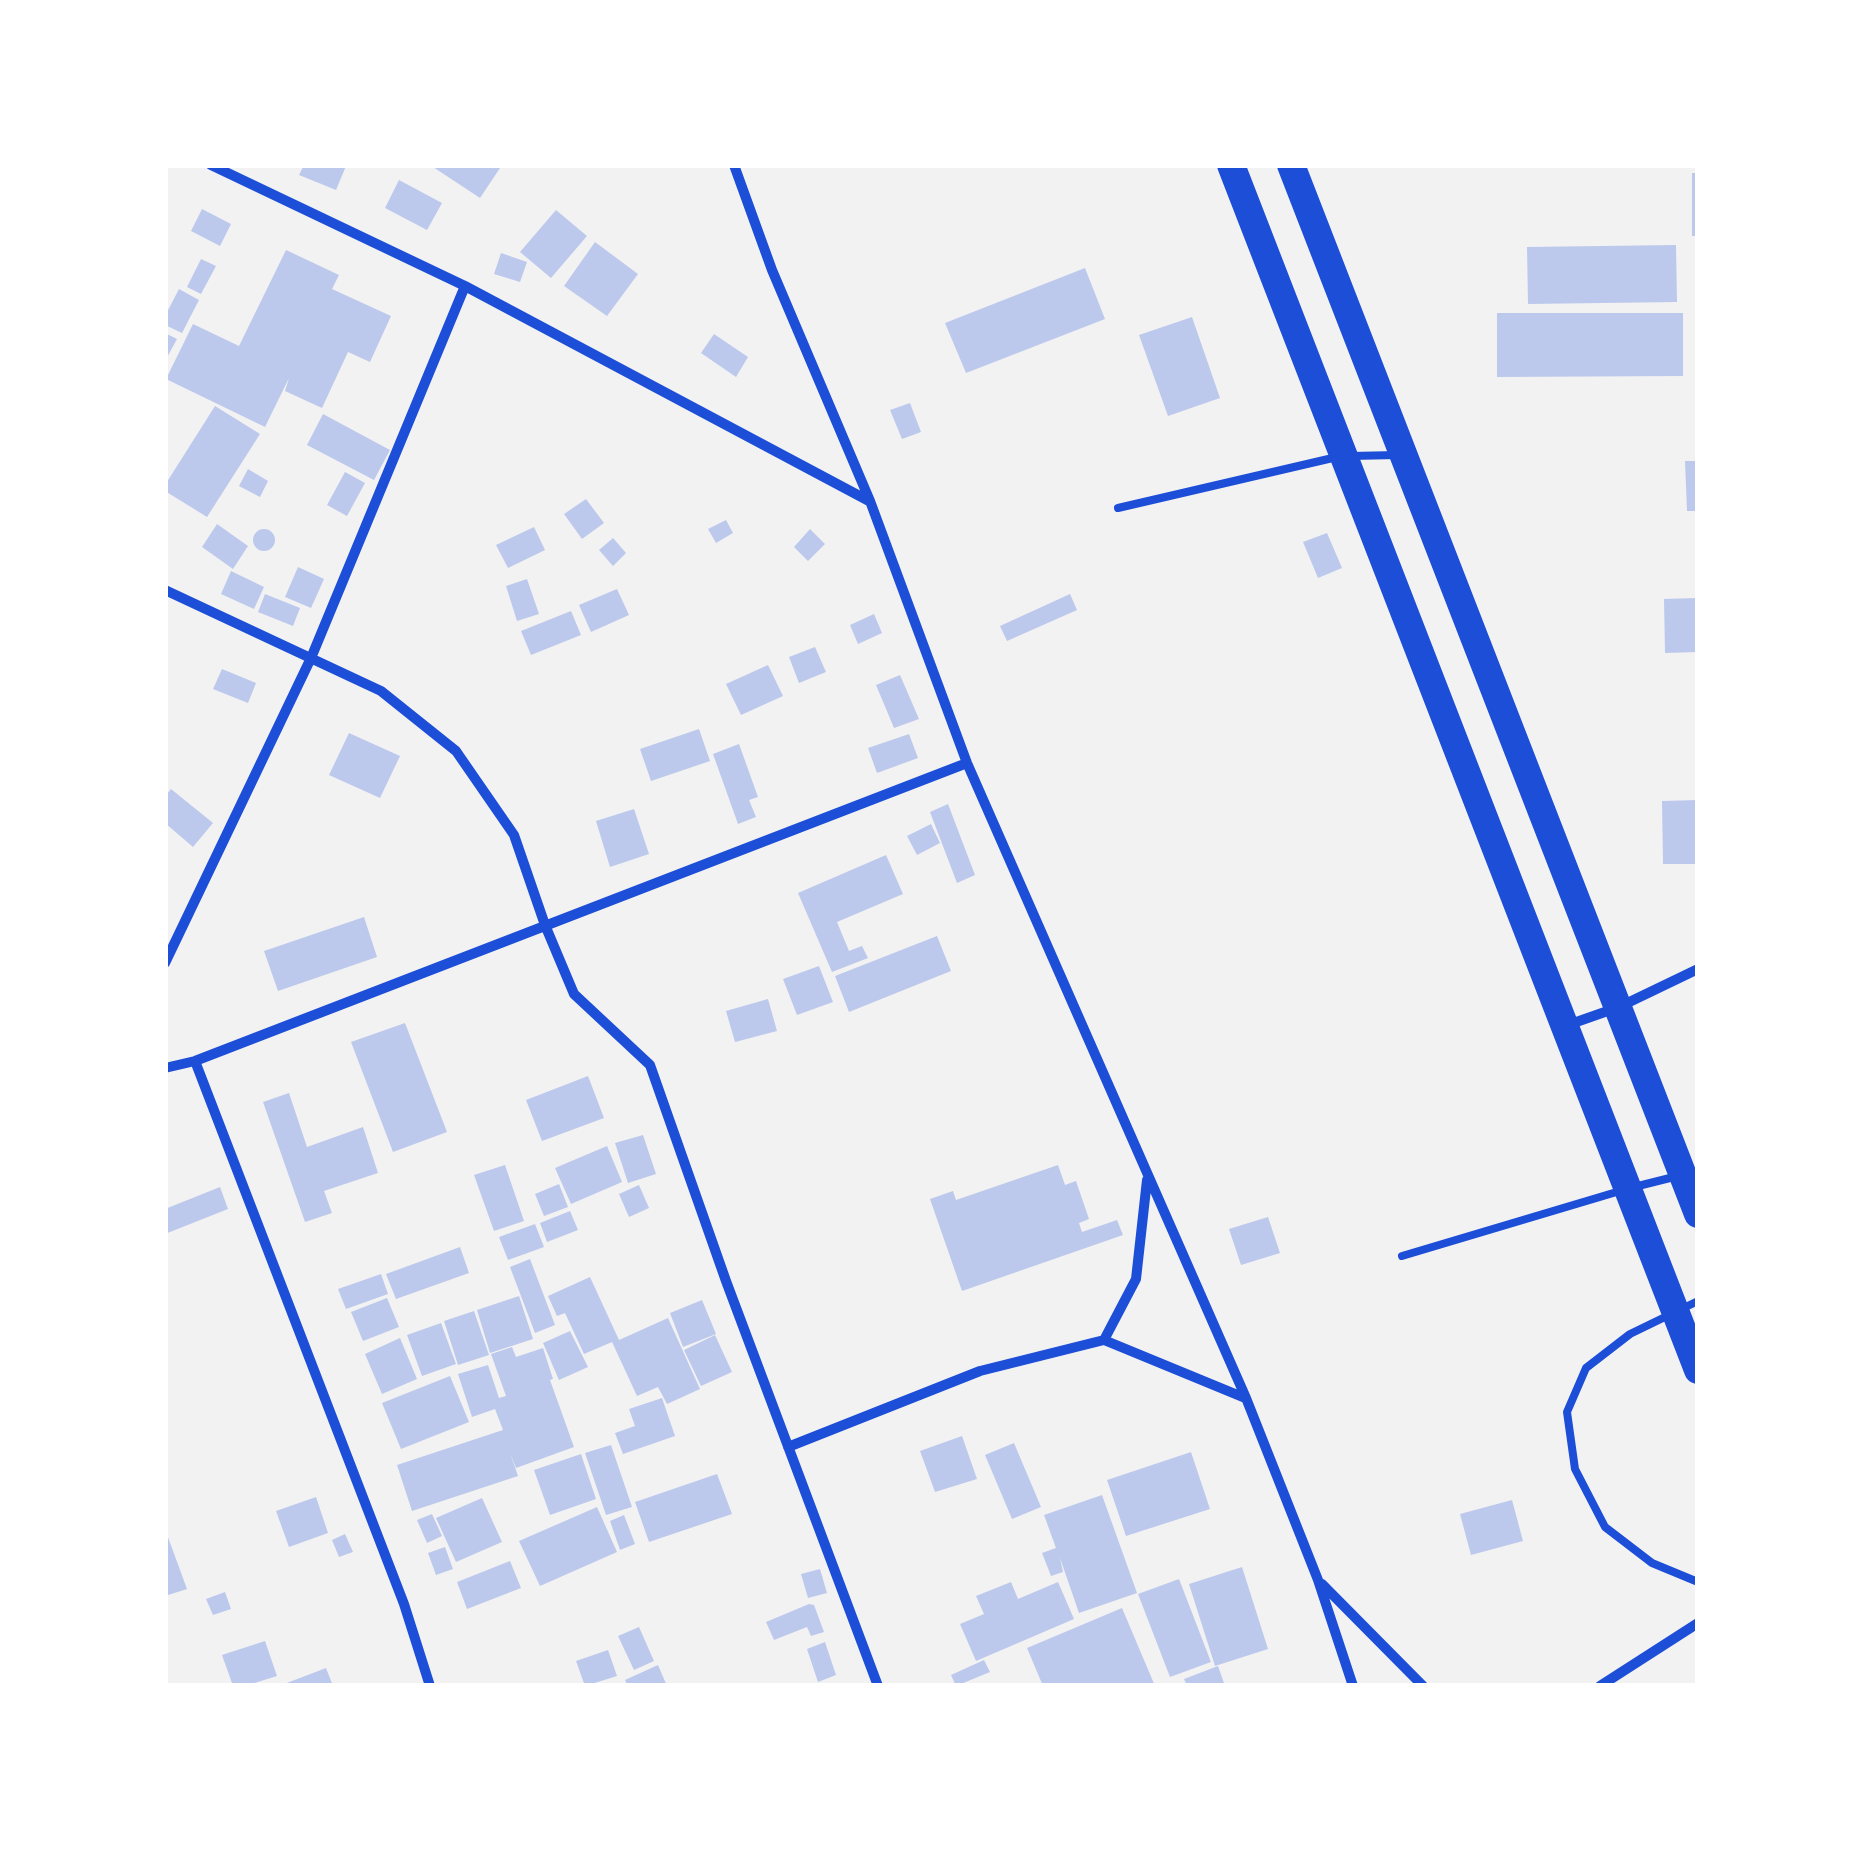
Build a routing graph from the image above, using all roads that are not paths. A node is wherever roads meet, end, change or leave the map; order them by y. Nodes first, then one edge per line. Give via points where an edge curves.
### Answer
1 (212, 165) edge
2 (734, 165) edge
3 (1232, 165) edge
4 (1292, 165) edge
5 (465, 286) junction
6 (1402, 455) junction
7 (1343, 456) junction
8 (870, 502) junction
9 (1118, 508) dead end
10 (165, 590) edge
11 (312, 658) junction
12 (966, 762) junction
13 (545, 925) junction
14 (165, 963) edge
15 (1698, 969) edge
16 (1619, 1007) junction
17 (1564, 1026) junction
18 (195, 1061) junction
19 (165, 1068) edge
20 (1683, 1174) junction
21 (1148, 1176) junction
22 (1628, 1188) junction
23 (1698, 1214) edge
24 (1402, 1256) dead end
25 (1687, 1306) edge
26 (1104, 1340) junction
27 (1698, 1370) edge
28 (1246, 1398) junction
29 (788, 1447) junction
30 (1318, 1580) junction
31 (1698, 1582) edge
32 (1698, 1623) edge
33 (430, 1686) edge
34 (878, 1686) edge
35 (1352, 1686) edge
36 (1423, 1686) edge
37 (1600, 1686) edge

1 - 5 street
2 - 8 street
3 - 7 highway
4 - 6 highway
5 - 8 street
5 - 11 street
6 - 7 lane
6 - 16 highway
7 - 9 lane
7 - 17 highway
8 - 12 street
10 - 11 street
11 - 13 street via 380,691 456,751 514,836
11 - 14 street
12 - 13 street
12 - 21 street
13 - 18 street
13 - 29 street via 574,994 650,1065
15 - 16 street
16 - 17 street
16 - 20 highway
17 - 22 highway
18 - 19 street
18 - 33 street
20 - 22 lane
20 - 23 highway
21 - 26 street via 1136,1279
21 - 28 street
22 - 24 lane
22 - 25 highway
25 - 27 highway
25 - 31 lane via 1630,1334 1586,1368 1567,1412 1576,1469 1605,1527 1652,1564
26 - 28 street
26 - 29 street via 980,1371
28 - 30 street
29 - 34 street
30 - 35 street
30 - 36 street
32 - 37 street

